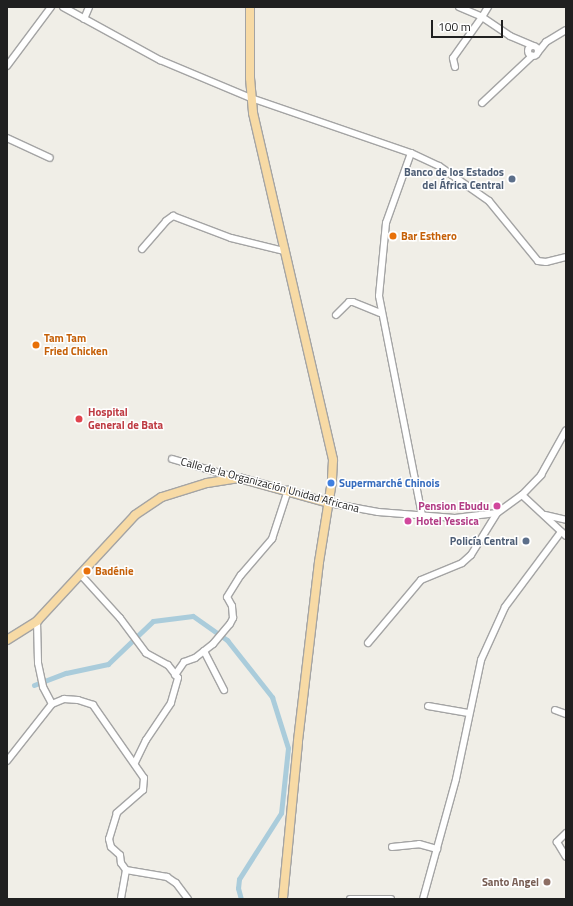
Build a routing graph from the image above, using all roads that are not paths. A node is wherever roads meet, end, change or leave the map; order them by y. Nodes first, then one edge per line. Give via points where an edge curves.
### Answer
1 (51, 7) edge
2 (63, 7) edge
3 (89, 7) edge
4 (250, 7) edge
5 (458, 7) edge
6 (488, 7) edge
7 (482, 17) junction
8 (84, 19) junction
9 (566, 30) edge
10 (522, 42) junction
11 (535, 48) junction
12 (530, 54) junction
13 (7, 66) edge
14 (455, 67) dead end
15 (251, 98) junction
16 (482, 104) dead end
17 (7, 138) edge
18 (410, 153) junction
19 (50, 158) dead end
20 (142, 249) dead end
21 (284, 251) junction
22 (566, 257) edge
23 (380, 313) junction
24 (336, 316) dead end
25 (566, 430) edge
26 (172, 459) dead end
27 (239, 478) junction
28 (288, 490) junction
29 (522, 496) junction
30 (329, 503) junction
31 (497, 513) junction
32 (422, 515) junction
33 (544, 515) junction
34 (566, 520) edge
35 (564, 534) edge
36 (81, 575) junction
37 (37, 621) junction
38 (7, 640) edge
39 (368, 643) dead end
40 (204, 651) junction
41 (175, 675) junction
42 (224, 690) dead end
43 (52, 704) junction
44 (428, 706) dead end
45 (555, 710) dead end
46 (468, 713) junction
47 (566, 714) edge
48 (7, 761) edge
49 (135, 763) junction
50 (566, 833) edge
51 (392, 846) dead end
52 (438, 849) junction
53 (566, 857) edge
54 (126, 870) junction
55 (122, 899) edge
56 (188, 899) edge
57 (283, 899) edge
58 (350, 899) edge
59 (391, 899) edge
60 (423, 899) edge

1 - 13 street
2 - 8 street
3 - 8 street
4 - 15 main road
5 - 7 street
6 - 7 street
7 - 10 street
7 - 14 street via 453,58
8 - 15 street via 160,60
9 - 11 street
10 - 11 street
10 - 12 street
11 - 12 street
12 - 16 street
15 - 18 street
15 - 21 main road
17 - 19 street
18 - 22 street via 439,166 476,190 495,207 538,261 546,262
18 - 23 street via 386,223 380,264
20 - 21 street via 173,216 231,238
21 - 30 main road via 330,444 332,481
23 - 24 street via 349,302
23 - 32 street
25 - 29 street, Calle de la Organización Unidad Africana via 541,475
26 - 27 street, Calle de la Organización Unidad Africana
27 - 28 main road, Calle de la Organización Unidad Africana
27 - 36 main road via 207,483 150,502 134,515
28 - 30 main road, Calle de la Organización Unidad Africana
28 - 40 street via 272,539 241,575 227,597 232,606 233,618
29 - 31 street, Calle de la Organización Unidad Africana
29 - 33 street
30 - 32 street, Calle de la Organización Unidad Africana via 378,512
30 - 57 main road via 319,562 298,742
31 - 32 street, Calle de la Organización Unidad Africana via 463,518
31 - 39 street via 471,555 462,563 421,580
33 - 34 street
33 - 35 street
35 - 46 street via 505,607 481,660
36 - 37 main road
36 - 41 street via 150,657 168,665
37 - 38 main road
37 - 43 street via 40,678
40 - 41 street via 184,662
40 - 42 street
41 - 49 street via 178,678 177,688 172,703 146,740
43 - 48 street
43 - 49 street via 71,700 92,705
44 - 46 street
45 - 47 street
46 - 52 street via 456,779
49 - 54 street via 144,778 144,790 117,813 109,839 111,848 120,855 121,863
50 - 53 street via 557,842
51 - 52 street via 419,844
52 - 60 street
54 - 55 street
54 - 56 street via 167,876
58 - 59 street

